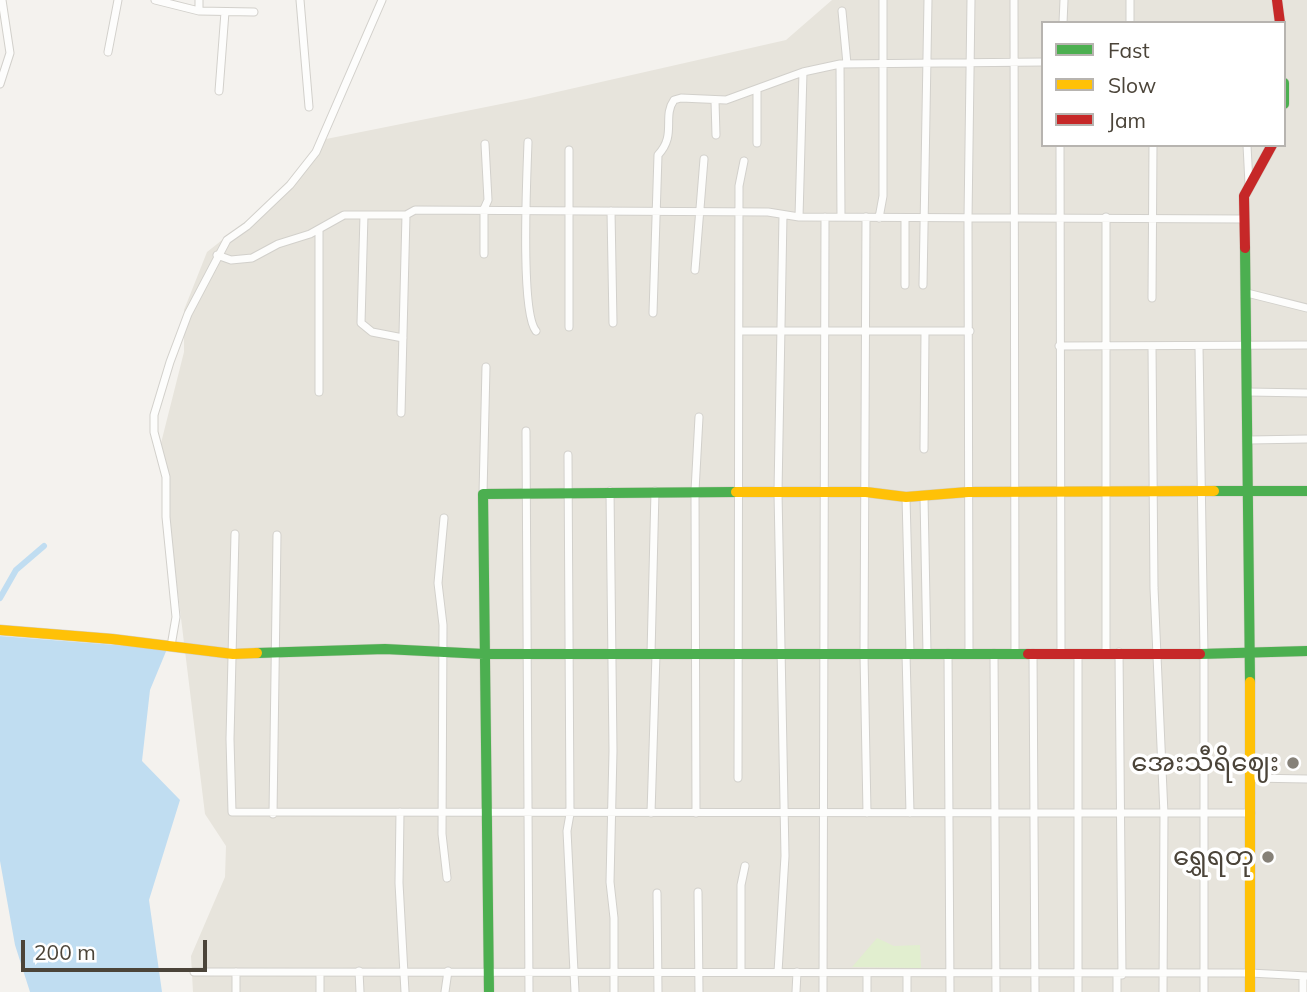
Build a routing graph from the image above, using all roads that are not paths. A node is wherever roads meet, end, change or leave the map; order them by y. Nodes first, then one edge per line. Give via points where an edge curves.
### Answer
1 (2, 0) edge
2 (118, 0) edge
3 (155, 0) edge
4 (200, 0) edge
5 (300, 0) edge
6 (383, 0) edge
7 (883, 0) edge
8 (928, 0) edge
9 (971, 0) edge
10 (1014, 0) edge
11 (1064, 0) edge
12 (1130, 0) edge
13 (1277, 0) edge
14 (199, 11) junction
15 (842, 11) dead end
16 (225, 12) junction
17 (254, 12) dead end
18 (1063, 21) edge
19 (1130, 21) edge
20 (1280, 21) edge
21 (108, 52) dead end
22 (928, 61) junction
23 (970, 61) junction
24 (1013, 62) junction
25 (1041, 62) edge
26 (885, 63) junction
27 (844, 64) junction
28 (803, 72) junction
29 (0, 84) edge
30 (757, 90) junction
31 (219, 91) dead end
32 (715, 100) junction
33 (309, 107) dead end
34 (716, 135) dead end
35 (528, 142) dead end
36 (757, 143) dead end
37 (485, 144) dead end
38 (1060, 147) edge
39 (1153, 147) edge
40 (1247, 147) edge
41 (1271, 147) edge
42 (569, 150) dead end
43 (704, 159) dead end
44 (744, 161) dead end
45 (1249, 185) junction
46 (484, 209) junction
47 (526, 211) junction
48 (570, 211) junction
49 (611, 211) junction
50 (655, 211) junction
51 (698, 212) junction
52 (741, 212) junction
53 (364, 215) junction
54 (405, 215) junction
55 (783, 215) junction
56 (799, 217) junction
57 (1106, 217) junction
58 (1151, 217) junction
59 (825, 218) junction
60 (841, 218) junction
61 (866, 218) junction
62 (879, 218) junction
63 (905, 218) junction
64 (925, 218) junction
65 (968, 219) junction
66 (1012, 219) junction
67 (1059, 219) junction
68 (1245, 219) junction
69 (319, 230) junction
70 (484, 254) dead end
71 (217, 255) junction
72 (695, 270) dead end
73 (905, 285) dead end
74 (923, 285) dead end
75 (1247, 293) junction
76 (1152, 298) dead end
77 (1307, 308) edge
78 (653, 313) dead end
79 (613, 323) dead end
80 (569, 327) dead end
81 (865, 330) junction
82 (536, 331) dead end
83 (740, 331) junction
84 (781, 331) junction
85 (825, 331) junction
86 (970, 331) junction
87 (925, 332) junction
88 (403, 338) junction
89 (1104, 345) junction
90 (1307, 345) edge
91 (1059, 346) junction
92 (1152, 346) junction
93 (1247, 346) junction
94 (1199, 347) junction
95 (485, 367) dead end
96 (319, 392) dead end
97 (1248, 392) junction
98 (1307, 393) edge
99 (401, 413) dead end
100 (699, 417) dead end
101 (526, 431) dead end
102 (1307, 439) edge
103 (1249, 440) junction
104 (924, 449) dead end
105 (568, 455) dead end
106 (1153, 490) junction
107 (569, 491) junction
108 (610, 491) junction
109 (655, 491) junction
110 (695, 491) junction
111 (738, 491) junction
112 (1105, 491) junction
113 (1307, 491) edge
114 (529, 492) junction
115 (778, 492) junction
116 (823, 492) junction
117 (866, 492) junction
118 (968, 492) junction
119 (1013, 492) junction
120 (1059, 492) junction
121 (1199, 493) junction
122 (1251, 493) junction
123 (483, 494) junction
124 (906, 497) junction
125 (924, 497) junction
126 (444, 518) dead end
127 (235, 534) dead end
128 (277, 535) dead end
129 (0, 630) edge
130 (171, 646) junction
131 (1307, 651) edge
132 (1015, 652) junction
133 (1119, 652) junction
134 (1251, 652) junction
135 (612, 653) junction
136 (864, 653) junction
137 (908, 653) junction
138 (928, 653) junction
139 (948, 653) junction
140 (969, 653) junction
141 (994, 653) junction
142 (1033, 653) junction
143 (1106, 653) junction
144 (233, 654) junction
145 (442, 654) junction
146 (484, 654) junction
147 (529, 654) junction
148 (570, 654) junction
149 (654, 654) junction
150 (696, 654) junction
151 (738, 654) junction
152 (780, 654) junction
153 (825, 654) junction
154 (1061, 654) junction
155 (1078, 654) junction
156 (1157, 654) junction
157 (1204, 654) junction
158 (274, 655) junction
159 (738, 778) dead end
160 (1251, 779) junction
161 (1307, 779) edge
162 (400, 812) junction
163 (443, 813) junction
164 (651, 813) junction
165 (696, 813) junction
166 (782, 813) junction
167 (826, 813) junction
168 (867, 813) junction
169 (910, 813) junction
170 (949, 813) junction
171 (996, 813) junction
172 (1034, 813) junction
173 (1078, 813) junction
174 (1203, 813) junction
175 (1251, 813) junction
176 (273, 814) junction
177 (488, 814) junction
178 (528, 814) junction
179 (570, 814) junction
180 (609, 814) junction
181 (1121, 814) junction
182 (1164, 814) junction
183 (745, 866) dead end
184 (447, 878) dead end
185 (698, 892) dead end
186 (657, 893) dead end
187 (359, 971) junction
188 (405, 971) junction
189 (448, 971) junction
190 (491, 971) junction
191 (529, 971) junction
192 (615, 971) junction
193 (194, 972) dead end
194 (236, 972) junction
195 (575, 972) junction
196 (741, 972) junction
197 (778, 972) junction
198 (797, 972) junction
199 (320, 973) junction
200 (823, 973) junction
201 (867, 973) junction
202 (1250, 973) junction
203 (658, 974) junction
204 (700, 974) junction
205 (907, 974) junction
206 (950, 975) junction
207 (996, 975) junction
208 (1035, 975) junction
209 (1078, 975) junction
210 (1119, 975) junction
211 (1164, 975) junction
212 (1204, 975) junction
213 (1305, 976) edge
214 (236, 992) edge
215 (320, 992) edge
216 (360, 992) edge
217 (404, 992) edge
218 (445, 992) edge
219 (489, 992) edge
220 (529, 992) edge
221 (575, 992) edge
222 (614, 992) edge
223 (658, 992) edge
224 (699, 992) edge
225 (796, 992) edge
226 (823, 992) edge
227 (867, 992) edge
228 (907, 992) edge
229 (950, 992) edge
230 (996, 992) edge
231 (1035, 992) edge
232 (1078, 992) edge
233 (1117, 992) edge
234 (1163, 992) edge
235 (1204, 992) edge
236 (1250, 992) edge
237 (1303, 992) edge

1 - 29 street via 10,53
2 - 21 street
3 - 14 street
4 - 14 street
5 - 33 street
6 - 71 street via 316,152 290,186 227,240
7 - 26 street
8 - 22 street
9 - 23 street
10 - 24 street
11 - 18 street
12 - 19 street
13 - 20 street
14 - 16 street
15 - 27 street
16 - 17 street
16 - 31 street
22 - 23 street
22 - 26 street
22 - 64 street
23 - 24 street
23 - 65 street
24 - 25 street
24 - 66 street
26 - 27 street
26 - 62 street
27 - 28 street
27 - 60 street
28 - 30 street
28 - 56 street
30 - 32 street
30 - 36 street
32 - 34 street
32 - 50 street via 681,98 670,105 670,138 658,155
35 - 47 street
37 - 46 street via 488,200
38 - 67 street
39 - 58 street
40 - 45 street
41 - 45 street
42 - 48 street
43 - 51 street
44 - 52 street via 739,186
45 - 68 street via 1244,196
46 - 47 street
46 - 54 street via 415,210
46 - 70 street
47 - 48 street
47 - 82 street via 531,325
48 - 49 street
48 - 80 street
49 - 50 street
49 - 79 street
50 - 51 street
50 - 78 street
51 - 52 street
51 - 72 street
52 - 55 street
52 - 83 street
53 - 54 street
53 - 69 street via 344,215
53 - 88 street via 360,323 372,332
54 - 88 street
55 - 56 street
55 - 84 street
56 - 59 street
57 - 58 street
57 - 67 street
57 - 89 street
58 - 68 street
58 - 76 street
59 - 60 street
59 - 85 street
60 - 61 street
61 - 62 street
61 - 81 street
62 - 63 street
63 - 64 street
63 - 73 street
64 - 65 street
64 - 74 street
65 - 66 street
65 - 86 street
66 - 67 street
66 - 119 street
67 - 91 street
68 - 75 street
69 - 71 street via 252,258 231,260
69 - 96 street
71 - 130 street via 183,326 154,415 166,477 176,617
75 - 77 street
75 - 93 street
81 - 85 street
81 - 87 street
81 - 117 street
83 - 84 street
83 - 111 street
84 - 85 street
84 - 115 street
85 - 116 street
86 - 87 street
86 - 118 street
87 - 104 street
88 - 99 street
89 - 91 street
89 - 92 street
89 - 112 street
90 - 93 street
91 - 120 street
92 - 94 street
92 - 106 street
93 - 94 street
93 - 97 street
94 - 121 street
95 - 123 street
97 - 98 street
97 - 103 street
100 - 110 street
101 - 114 street
102 - 103 street
103 - 122 street
105 - 107 street
106 - 112 street
106 - 121 street
106 - 156 street
107 - 108 street
107 - 114 street
107 - 148 street
108 - 109 street
108 - 135 street
109 - 110 street
109 - 149 street
110 - 111 street
110 - 150 street
111 - 115 street
111 - 151 street
112 - 120 street
112 - 143 street
113 - 122 street
114 - 123 street
114 - 147 street
115 - 116 street
115 - 152 street
116 - 117 street
116 - 153 street
117 - 124 street
117 - 136 street
118 - 119 street
118 - 125 street
118 - 140 street
119 - 120 street
119 - 132 street
120 - 154 street
121 - 122 street
121 - 157 street
122 - 134 street
123 - 146 street
124 - 125 street
124 - 137 street
125 - 138 street
126 - 145 street via 438,583
127 - 144 street
128 - 158 street
129 - 130 street
130 - 144 street
131 - 134 street
132 - 141 street
132 - 142 street
133 - 143 street
133 - 156 street
133 - 181 street
134 - 157 street
134 - 160 street
135 - 148 street
135 - 149 street
135 - 180 street via 614,751
136 - 137 street
136 - 153 street
136 - 168 street
137 - 138 street
137 - 169 street
138 - 139 street
139 - 140 street
139 - 170 street
140 - 141 street
141 - 171 street
142 - 154 street
142 - 172 street
143 - 155 street
144 - 158 street
144 - 176 street via 232,812
145 - 146 street
145 - 158 street via 385,649
145 - 163 street
146 - 147 street
146 - 177 street
147 - 148 street
147 - 178 street
148 - 179 street
149 - 150 street
149 - 164 street
150 - 151 street
150 - 165 street
151 - 152 street
151 - 159 street
152 - 153 street
152 - 166 street
153 - 167 street
154 - 155 street
155 - 173 street
156 - 157 street
156 - 182 street
157 - 174 street
158 - 176 street
160 - 161 street
160 - 175 street
162 - 163 street
162 - 176 street
162 - 188 street
163 - 177 street
163 - 184 street
164 - 165 street
164 - 180 street
165 - 166 street
166 - 167 street
166 - 197 street via 785,856
167 - 168 street
167 - 200 street
168 - 169 street
169 - 170 street
170 - 171 street
170 - 206 street
171 - 172 street
171 - 207 street
172 - 173 street
172 - 208 street
173 - 181 street
173 - 209 street
174 - 175 street
174 - 182 street
174 - 212 street
175 - 202 street
177 - 178 street
177 - 190 street
178 - 179 street
178 - 191 street
179 - 180 street
179 - 195 street via 567,847
180 - 192 street
181 - 182 street
181 - 210 street
182 - 211 street
183 - 196 street
185 - 204 street
186 - 203 street
187 - 188 street
187 - 199 street
187 - 216 street
188 - 189 street
188 - 217 street
189 - 190 street
189 - 218 street
190 - 191 street
190 - 219 street
191 - 195 street
191 - 220 street
192 - 195 street
192 - 203 street
192 - 222 street
193 - 194 street
194 - 199 street
194 - 214 street
195 - 221 street
196 - 197 street
196 - 204 street
197 - 198 street
198 - 200 street
198 - 225 street
199 - 215 street
200 - 201 street
200 - 226 street
201 - 205 street
201 - 227 street
202 - 212 street
202 - 213 street
202 - 236 street
203 - 204 street
203 - 223 street
204 - 224 street
205 - 206 street
205 - 228 street
206 - 207 street
206 - 229 street
207 - 208 street
207 - 230 street
208 - 209 street
208 - 231 street
209 - 210 street
209 - 232 street
210 - 211 street
210 - 233 street
211 - 212 street
211 - 234 street
212 - 235 street
213 - 237 street

